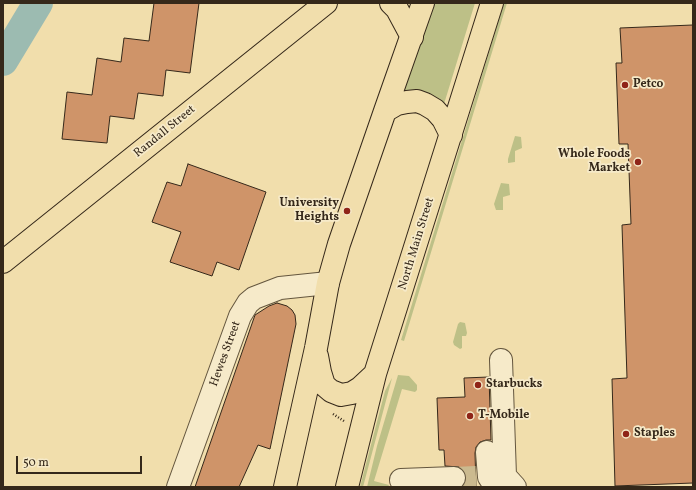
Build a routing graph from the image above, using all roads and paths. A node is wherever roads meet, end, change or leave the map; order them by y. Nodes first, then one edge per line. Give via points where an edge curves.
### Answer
1 (326, 3) edge
2 (391, 3) edge
3 (424, 3) edge
4 (492, 3) edge
5 (412, 37) junction
6 (385, 111) junction
7 (451, 135) junction
8 (3, 262) edge
9 (328, 284) junction
10 (316, 348) junction
11 (500, 360) dead end
12 (375, 374) junction
13 (487, 452) dead end
14 (454, 478) tunnel mouth
15 (401, 480) dead end
16 (491, 484) edge
17 (178, 487) edge
18 (285, 487) edge
19 (348, 487) edge

1 - 8 main road, Randall Street
2 - 5 main road via 397,8
3 - 5 main road
4 - 7 main road, North Main Street
5 - 6 main road
6 - 7 main road via 397,104 417,101 435,110
6 - 9 main road
7 - 12 main road, North Main Street
9 - 10 main road
9 - 17 street, Hewes Street via 280,288 248,303 240,316
10 - 12 main road via 324,385 331,391 341,395 352,393
10 - 18 main road
11 - 16 street via 505,476
12 - 19 main road, North Main Street
13 - 16 street
14 - 15 street

